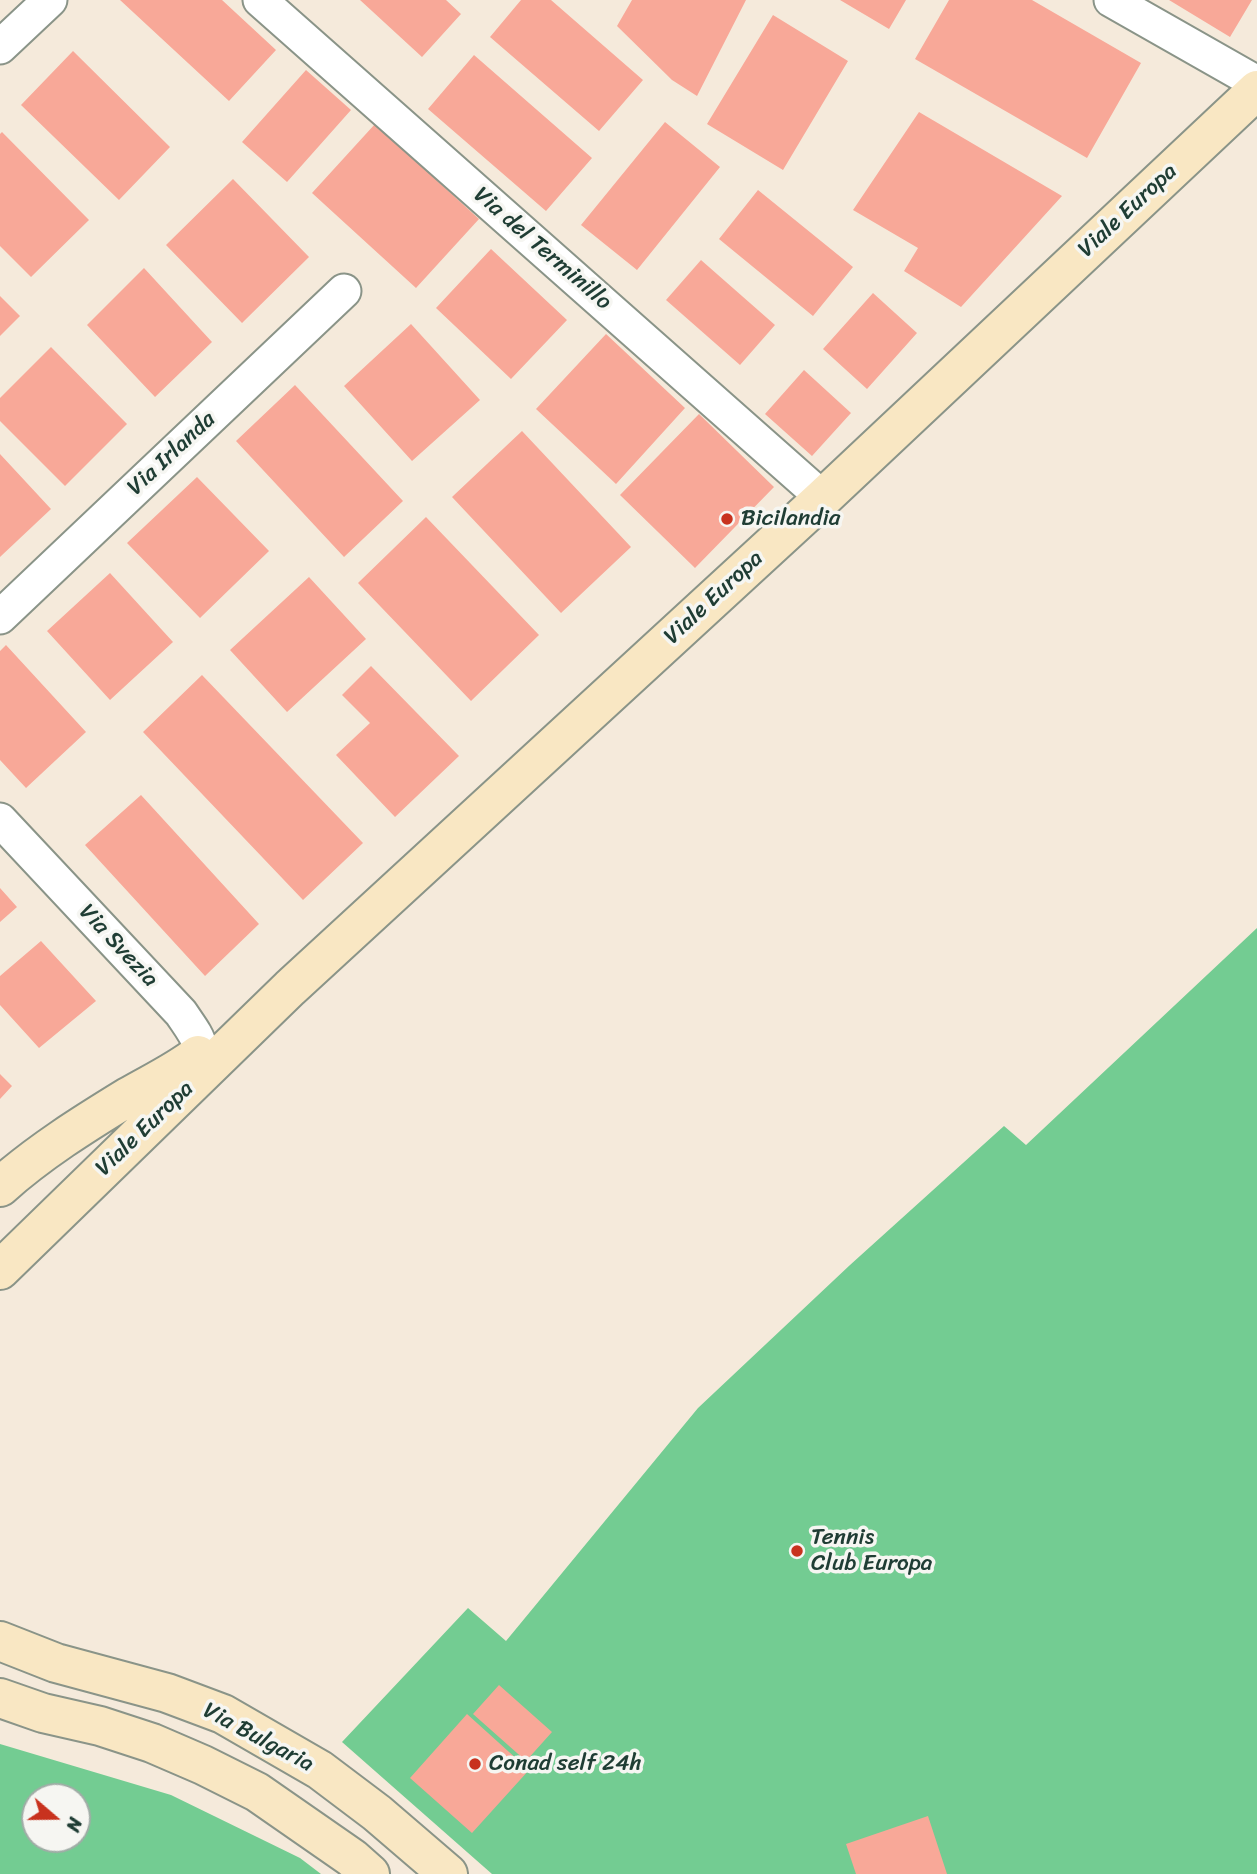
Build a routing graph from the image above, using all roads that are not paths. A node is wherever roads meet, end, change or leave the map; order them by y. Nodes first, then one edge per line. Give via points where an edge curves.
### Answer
1 (50, 0) edge
2 (260, 0) edge
3 (1111, 0) edge
4 (0, 47) edge
5 (1257, 83) edge
6 (1257, 90) edge
7 (344, 291) dead end
8 (823, 498) junction
9 (0, 617) edge
10 (0, 820) edge
11 (196, 1069) junction
12 (0, 1187) edge
13 (3, 1262) edge
14 (0, 1641) edge
15 (0, 1698) edge
16 (370, 1874) edge
17 (448, 1874) edge

1 - 4 street
2 - 8 street, Via del Terminillo
3 - 5 street
6 - 8 street, Viale Europa
7 - 9 street, Via Irlanda
8 - 11 street, Viale Europa
10 - 11 street, Via Svezia via 181,1013 198,1037
11 - 12 street, Viale Europa via 182,1067 129,1097 63,1138
11 - 13 street, Viale Europa
14 - 17 street, Via Bulgaria via 223,1714 320,1770
15 - 16 street via 152,1743 203,1765 268,1799

